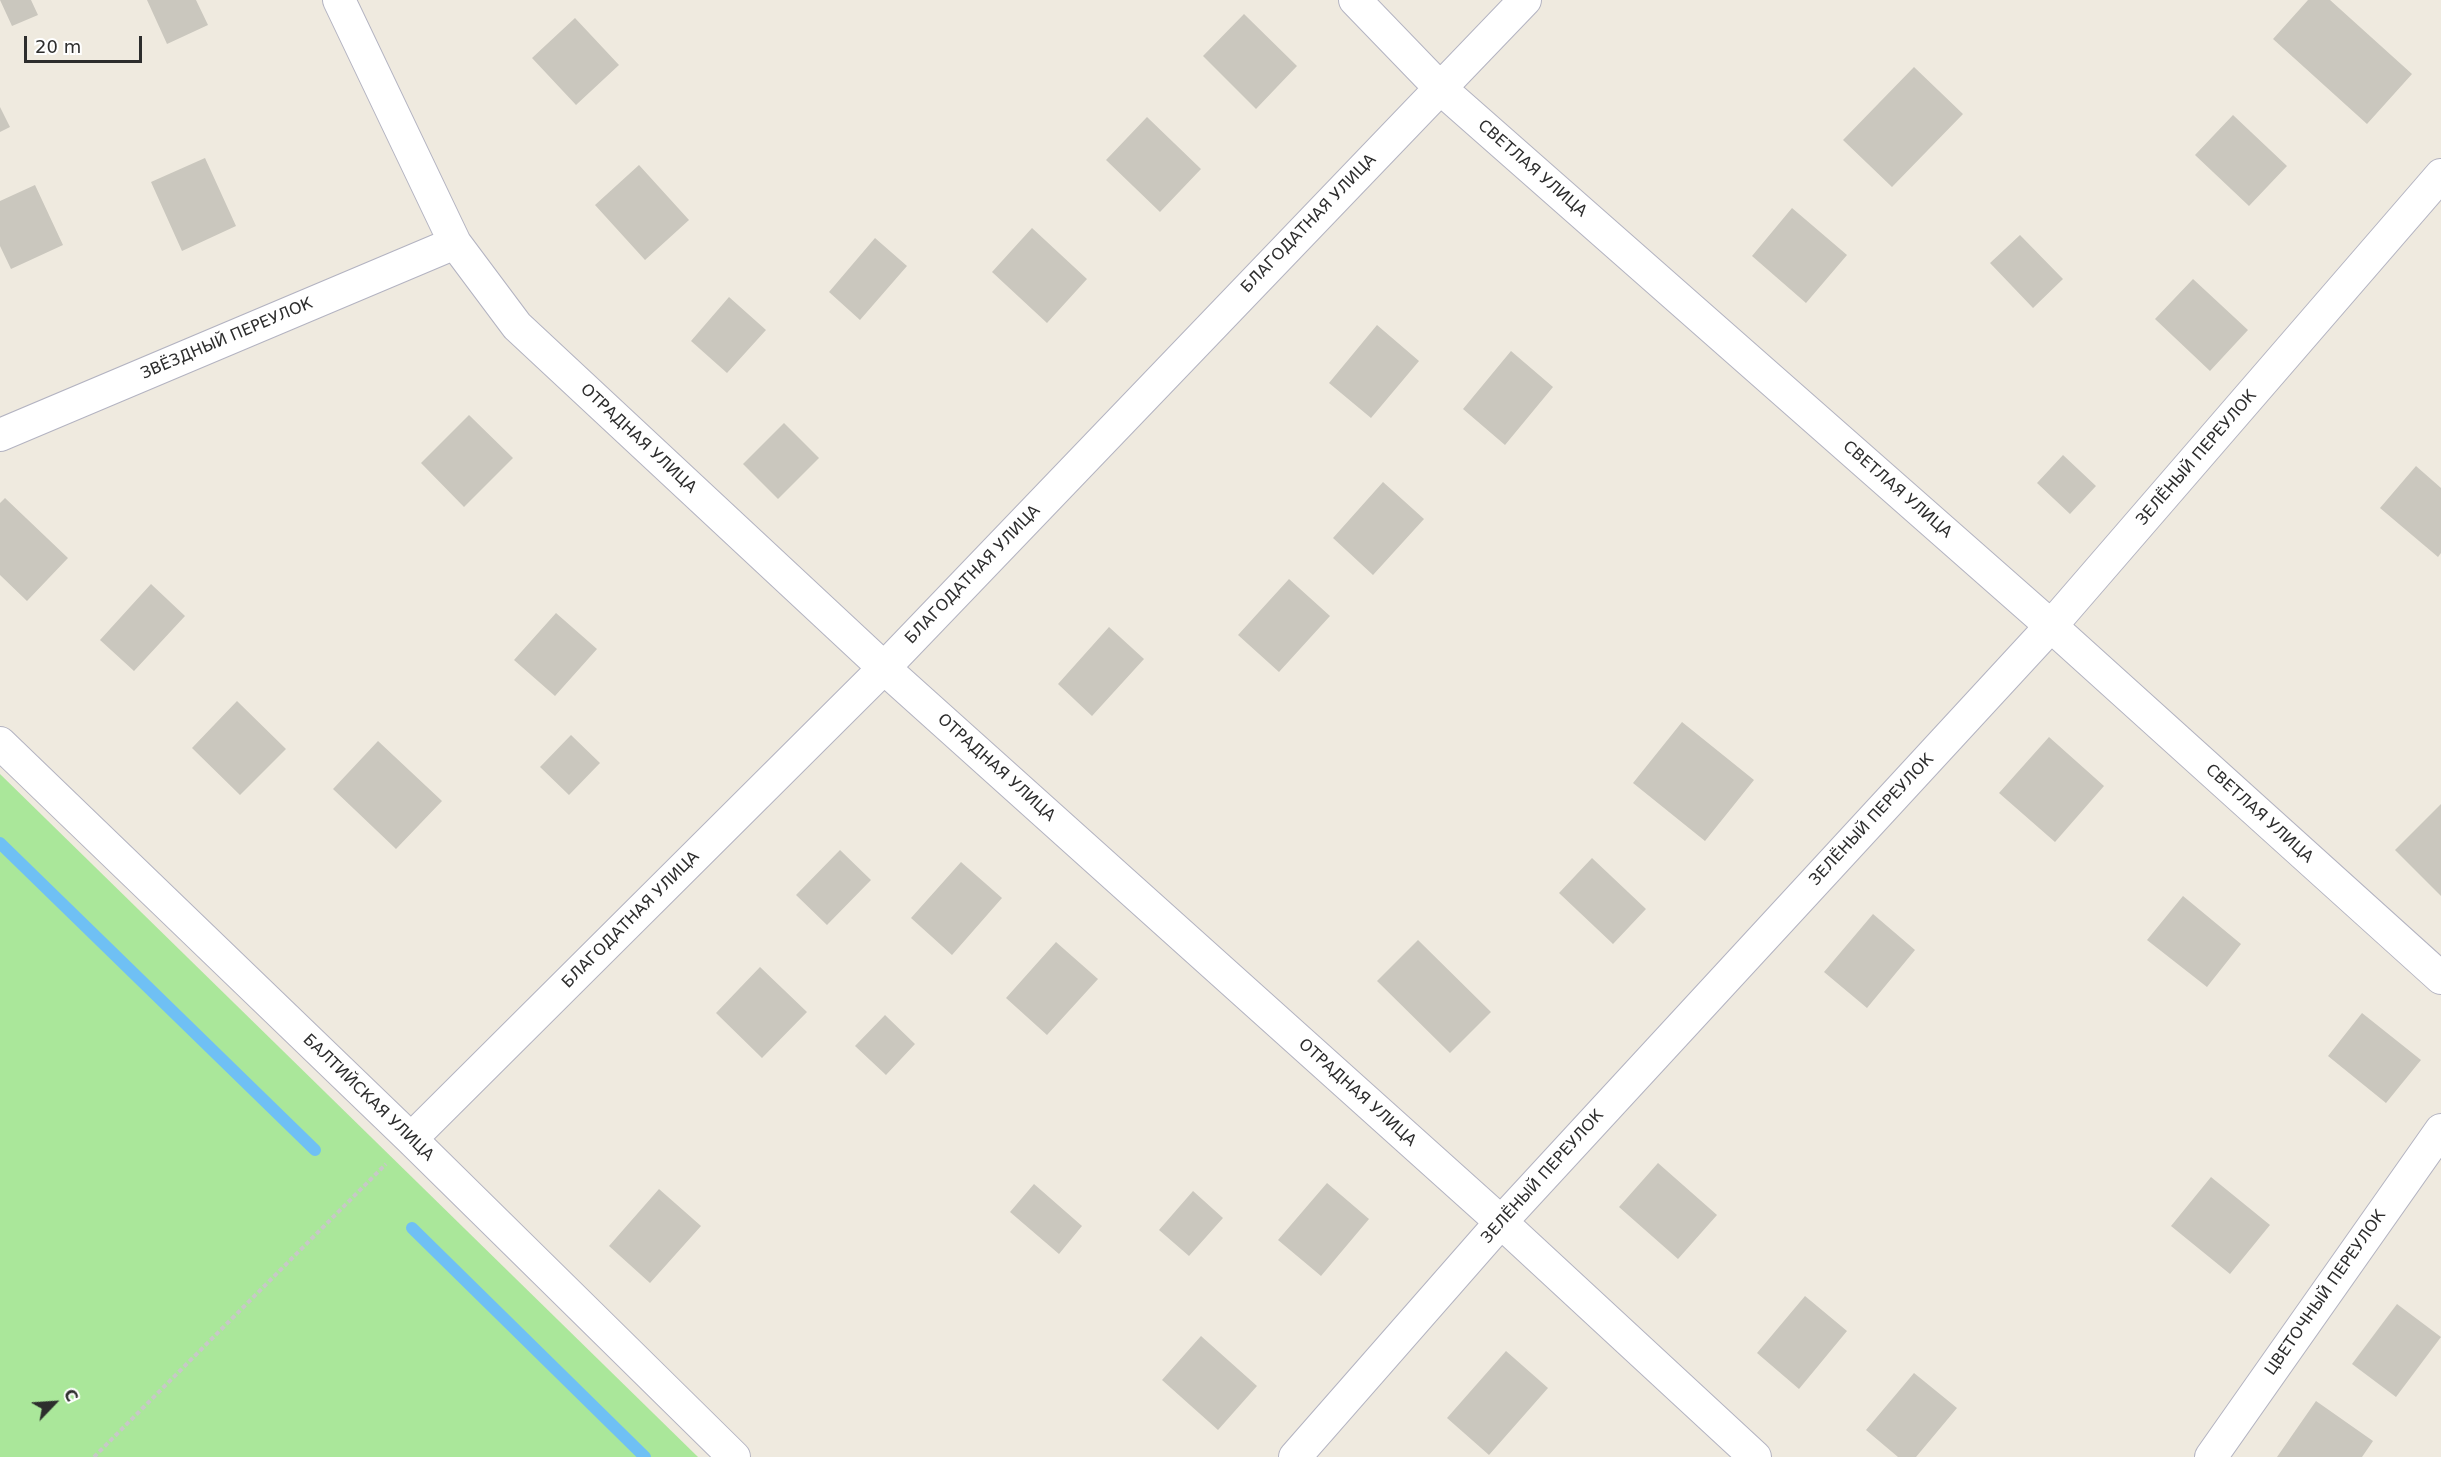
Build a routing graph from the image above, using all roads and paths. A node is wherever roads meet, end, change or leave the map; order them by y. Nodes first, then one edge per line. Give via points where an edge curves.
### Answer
1 (339, 0) edge
2 (1355, 0) edge
3 (1525, 0) edge
4 (1440, 88) junction
5 (2441, 175) edge
6 (455, 243) junction
7 (0, 435) edge
8 (2051, 626) junction
9 (884, 668) junction
10 (0, 743) edge
11 (2441, 978) edge
12 (2441, 1130) edge
13 (411, 1139) junction
14 (1501, 1222) junction
15 (94, 1457) edge
16 (734, 1457) edge
17 (1295, 1457) edge
18 (1755, 1457) edge
19 (2211, 1457) edge

1 - 6 street, ОТРАДНАЯ УЛИЦА
2 - 4 street, СВЕТЛАЯ УЛИЦА
3 - 4 street, БЛАГОДАТНАЯ УЛИЦА
4 - 8 street, СВЕТЛАЯ УЛИЦА
4 - 9 street, БЛАГОДАТНАЯ УЛИЦА
5 - 8 street, ЗЕЛЁНЫЙ ПЕРЕУЛОК
6 - 7 street, ЗВЁЗДНЫЙ ПЕРЕУЛОК
6 - 9 street, ОТРАДНАЯ УЛИЦА via 517,326
8 - 11 street, СВЕТЛАЯ УЛИЦА
8 - 14 street, ЗЕЛЁНЫЙ ПЕРЕУЛОК
9 - 13 street, БЛАГОДАТНАЯ УЛИЦА
9 - 14 street, ОТРАДНАЯ УЛИЦА
10 - 13 street, БАЛТИЙСКАЯ УЛИЦА
12 - 19 street, ЦВЕТОЧНЫЙ ПЕРЕУЛОК
13 - 15 path
13 - 16 street, БАЛТИЙСКАЯ УЛИЦА
14 - 17 street, ЗЕЛЁНЫЙ ПЕРЕУЛОК
14 - 18 street, ОТРАДНАЯ УЛИЦА

